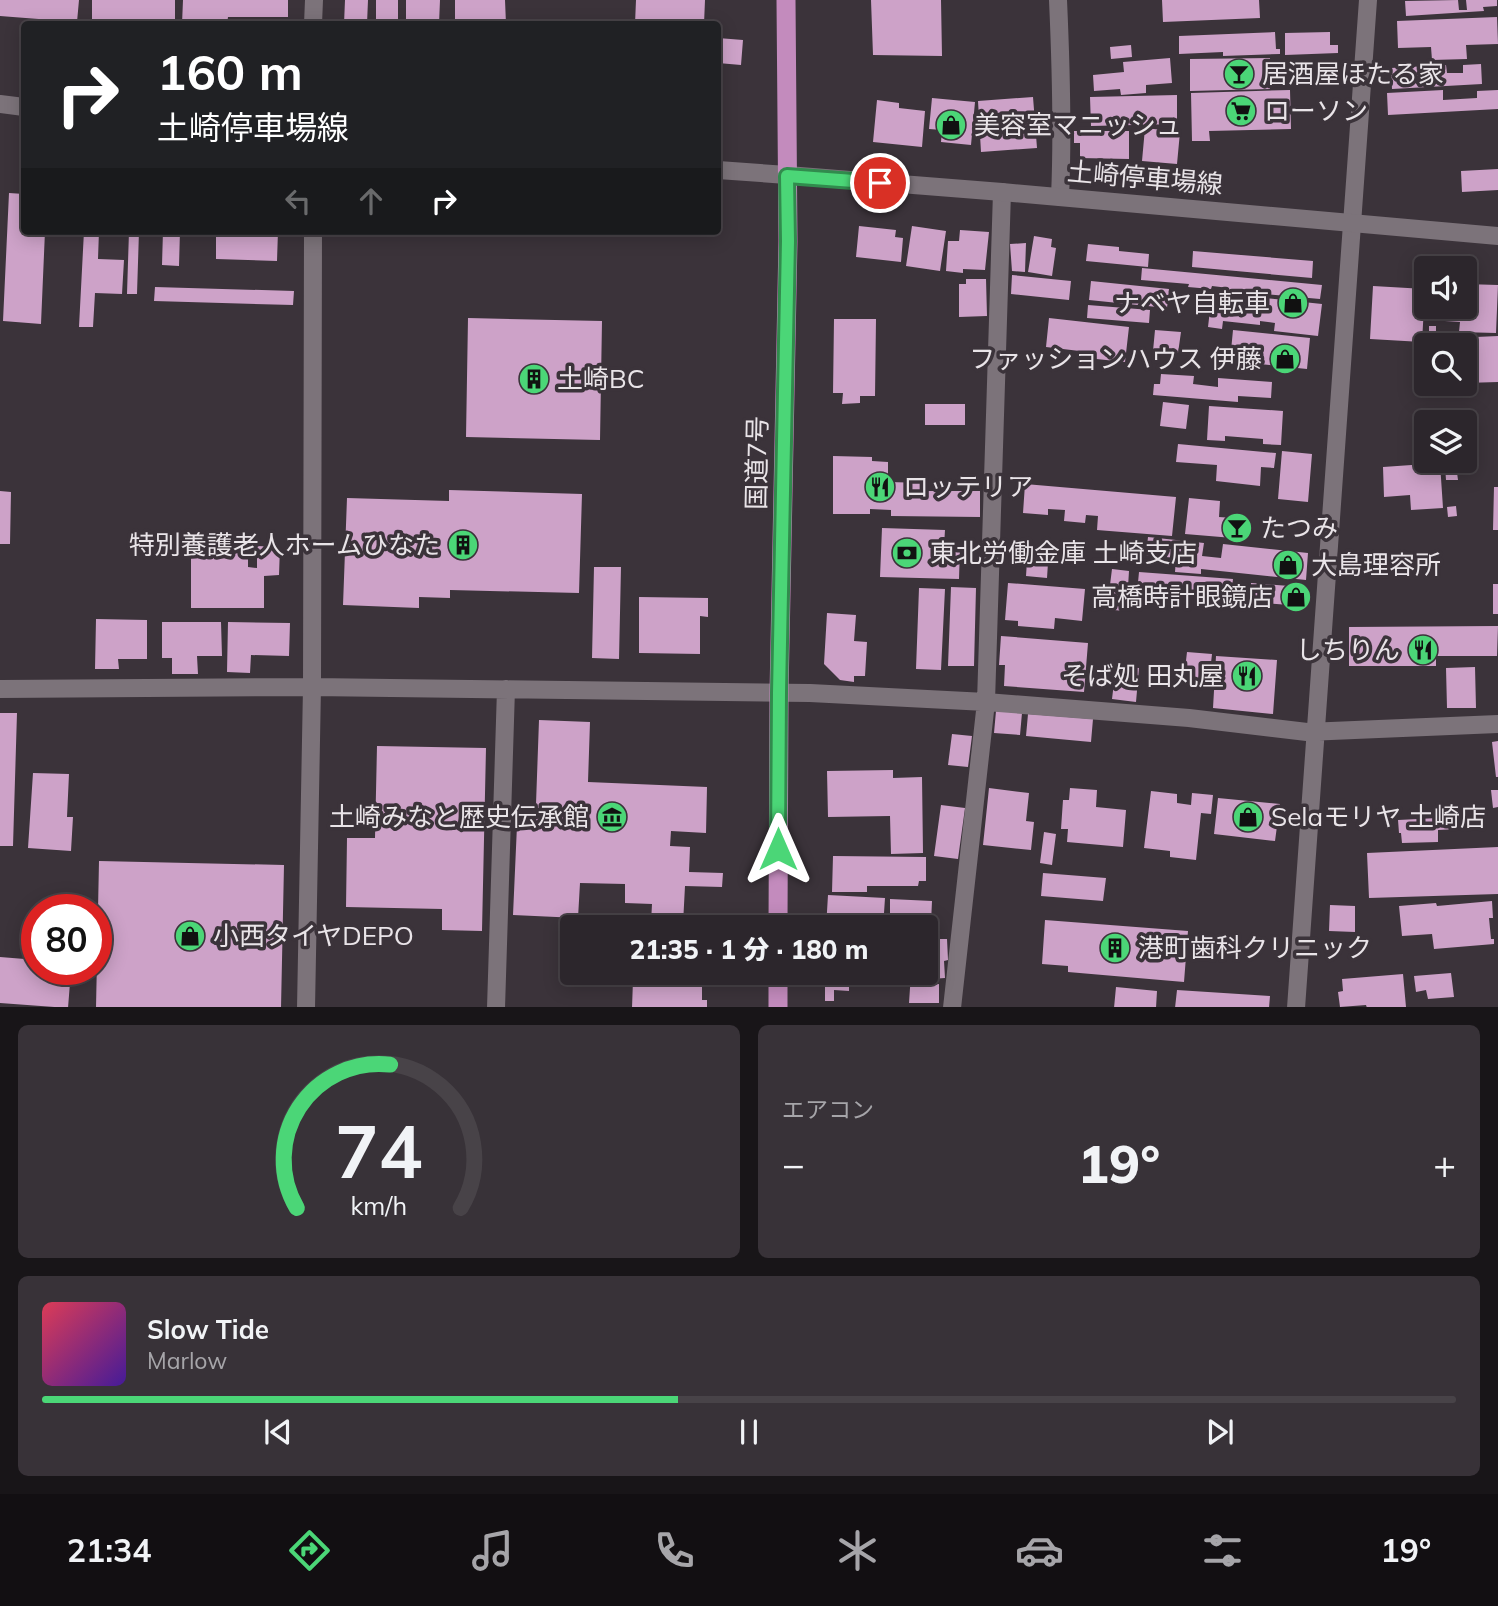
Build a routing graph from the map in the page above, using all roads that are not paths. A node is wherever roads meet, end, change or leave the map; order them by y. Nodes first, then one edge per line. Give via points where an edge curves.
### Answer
1 (314, 0) edge
2 (786, 0) edge
3 (1058, 0) edge
4 (1368, 0) edge
5 (313, 21) edge
6 (0, 104) edge
7 (21, 107) edge
8 (721, 170) edge
9 (787, 176) junction
10 (1002, 192) junction
11 (1060, 197) junction
12 (1352, 223) junction
13 (313, 235) edge
14 (1498, 236) edge
15 (313, 687) junction
16 (0, 688) edge
17 (506, 690) junction
18 (779, 693) junction
19 (986, 702) junction
20 (1498, 724) edge
21 (1315, 732) junction
22 (778, 915) edge
23 (778, 985) edge
24 (306, 1007) edge
25 (496, 1007) edge
26 (778, 1007) edge
27 (951, 1007) edge
28 (1296, 1007) edge

1 - 5 street
2 - 9 highway, 国道7号
3 - 11 street
4 - 12 street
6 - 7 street
8 - 9 street, 土崎停車場線
9 - 10 street, 土崎停車場線
9 - 18 highway, 国道7号
10 - 11 street, 土崎停車場線
10 - 19 street
11 - 12 street, 土崎停車場線
12 - 14 street, 土崎停車場線
12 - 21 street
13 - 15 street
15 - 16 street
15 - 17 street
15 - 24 street
17 - 18 street
17 - 25 street
18 - 19 street
18 - 22 highway, 国道7号
19 - 21 street
19 - 27 street
20 - 21 street
21 - 28 street
23 - 26 highway

